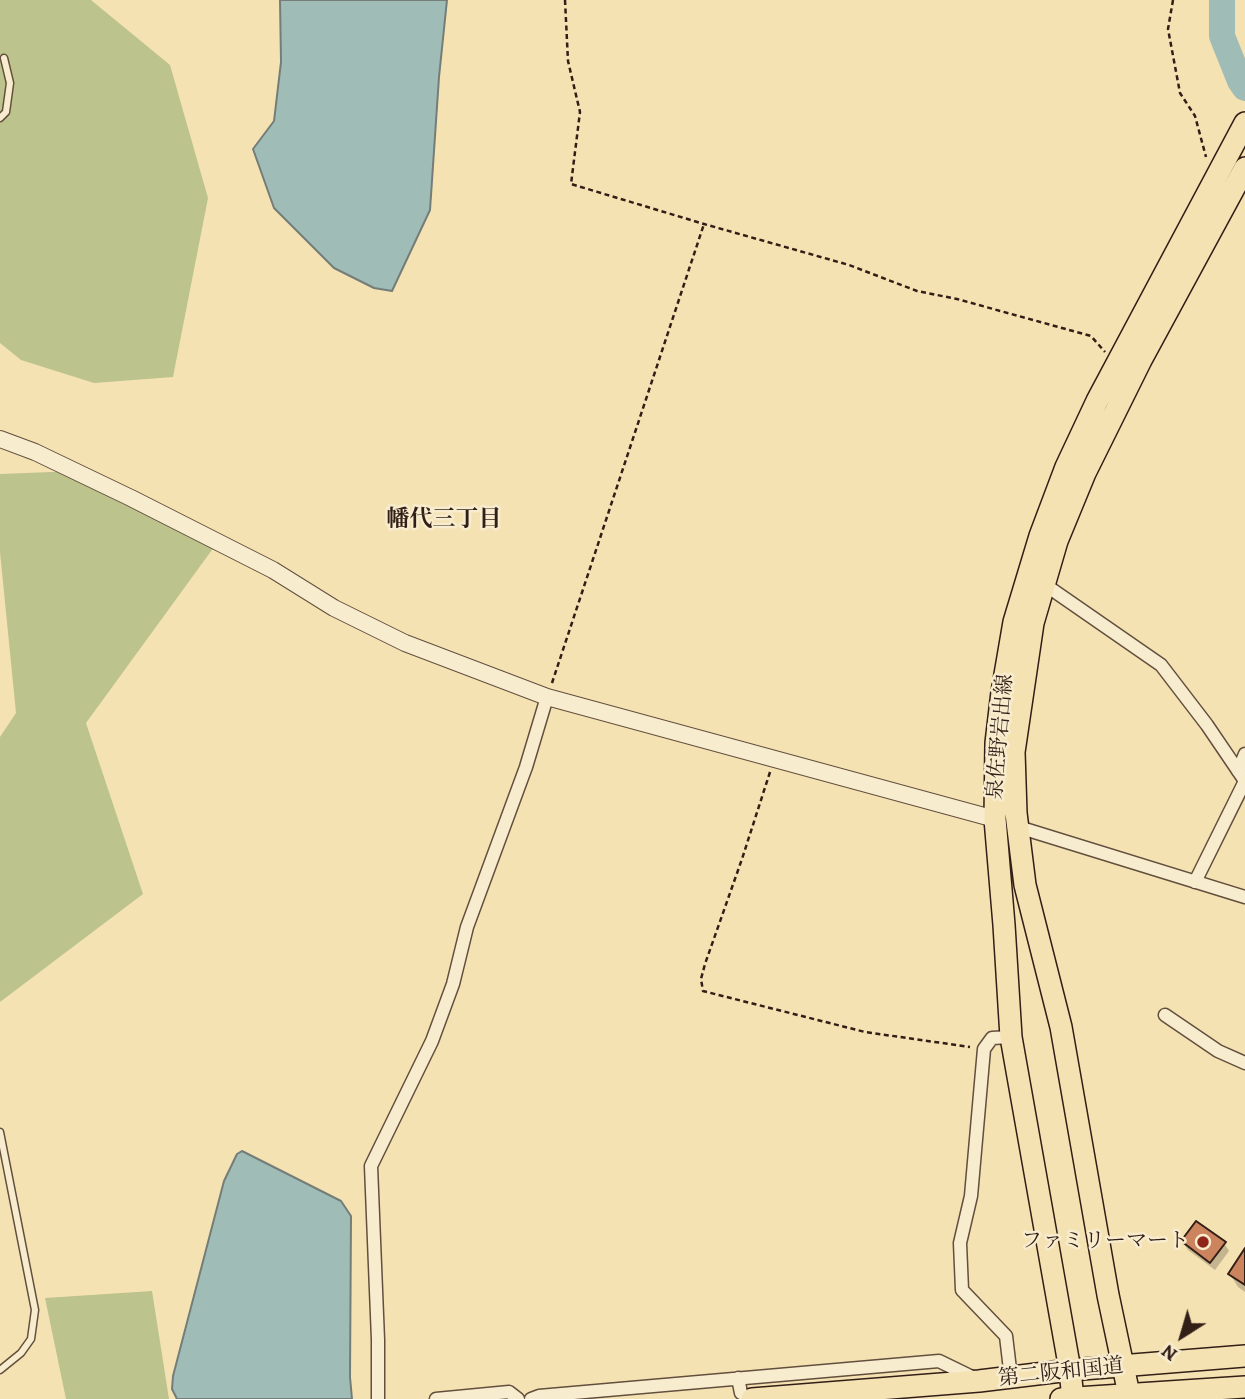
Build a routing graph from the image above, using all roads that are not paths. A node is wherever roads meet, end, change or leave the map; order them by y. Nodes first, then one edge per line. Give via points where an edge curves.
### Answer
1 (4, 58) dead end
2 (0, 118) edge
3 (1245, 123) edge
4 (1231, 172) edge
5 (0, 439) edge
6 (1044, 584) junction
7 (547, 697) junction
8 (1245, 754) edge
9 (1238, 771) junction
10 (995, 819) junction
11 (1018, 827) junction
12 (1195, 882) junction
13 (1245, 897) edge
14 (1165, 1015) dead end
15 (1011, 1037) junction
16 (1245, 1063) edge
17 (0, 1132) edge
18 (1242, 1354) edge
19 (1124, 1367) junction
20 (0, 1370) edge
21 (1070, 1370) junction
22 (738, 1378) junction
23 (1011, 1378) junction
24 (979, 1381) junction
25 (1242, 1389) edge
26 (747, 1396) edge
27 (1130, 1396) edge
28 (378, 1399) edge
29 (436, 1399) edge
30 (518, 1399) edge
31 (531, 1399) edge
32 (1069, 1399) edge

1 - 2 lane via 10,83 6,112
3 - 4 main road, 泉佐野岩出線
4 - 6 main road, 泉佐野岩出線 via 1085,473
4 - 10 main road, 泉佐野岩出線 via 1097,401 1040,536 1014,622 996,743
5 - 7 street via 131,498 405,643
6 - 9 street via 1161,665
6 - 11 main road, 泉佐野岩出線 via 1033,623 1014,752
7 - 10 street
7 - 28 street via 432,1041 371,1166
8 - 9 street
9 - 12 street via 1245,781
10 - 11 street
10 - 15 main road, 泉佐野岩出線
11 - 12 street
11 - 19 main road, 泉佐野岩出線 via 1025,885 1061,1027
12 - 13 street
14 - 16 street via 1218,1051
15 - 21 main road, 泉佐野岩出線
15 - 23 street via 992,1038 984,1049 971,1196 960,1244 962,1290 1006,1336
17 - 20 lane via 35,1310 31,1339
18 - 19 main road, 第二阪和国道
19 - 21 main road, 第二阪和国道
19 - 27 main road, 泉佐野岩出線
21 - 23 main road, 第二阪和国道
21 - 32 main road, 泉佐野岩出線
22 - 24 street via 939,1361
22 - 26 street
22 - 31 street
23 - 24 main road, 第二阪和国道
24 - 26 main road, 第二阪和国道
25 - 27 main road, 第二阪和国道
27 - 32 main road, 第二阪和国道
29 - 30 street via 509,1392

